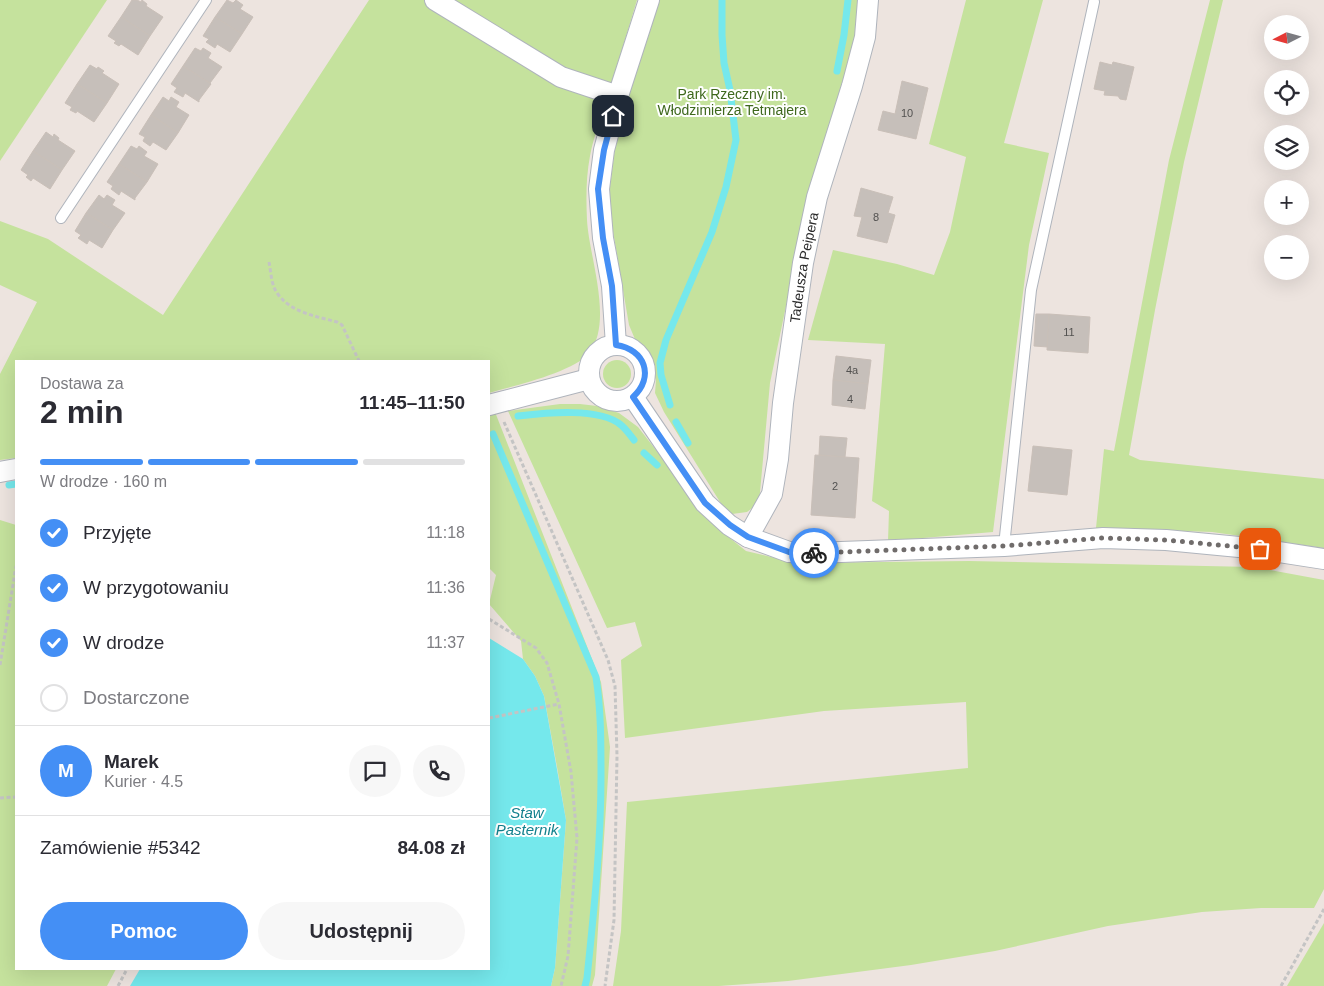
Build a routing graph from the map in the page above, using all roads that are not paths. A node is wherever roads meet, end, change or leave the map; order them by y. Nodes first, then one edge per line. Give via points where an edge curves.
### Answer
1 (206, 0) edge
2 (435, 0) edge
3 (649, 0) edge
4 (868, 0) edge
5 (1094, 2) dead end
6 (618, 96) junction
7 (61, 218) dead end
8 (616, 345) junction
9 (589, 379) junction
10 (633, 397) junction
11 (493, 404) edge
12 (15, 469) edge
13 (0, 472) edge
14 (748, 537) junction
15 (1004, 546) junction
16 (1324, 559) edge

1 - 7 lane
2 - 6 street via 560,77
3 - 6 street
4 - 14 street, Tadeusza Peipera via 864,37 852,86 817,197 803,263 772,494
5 - 15 lane via 1031,290
6 - 8 street via 598,189 612,286
8 - 9 street via 606,347 592,359
8 - 10 street via 633,350 644,365 644,383
9 - 10 street via 598,395 606,400 615,402
9 - 11 street
10 - 14 street via 705,503
12 - 13 street
14 - 15 street via 789,552 814,553
15 - 16 street via 1103,538 1166,540

